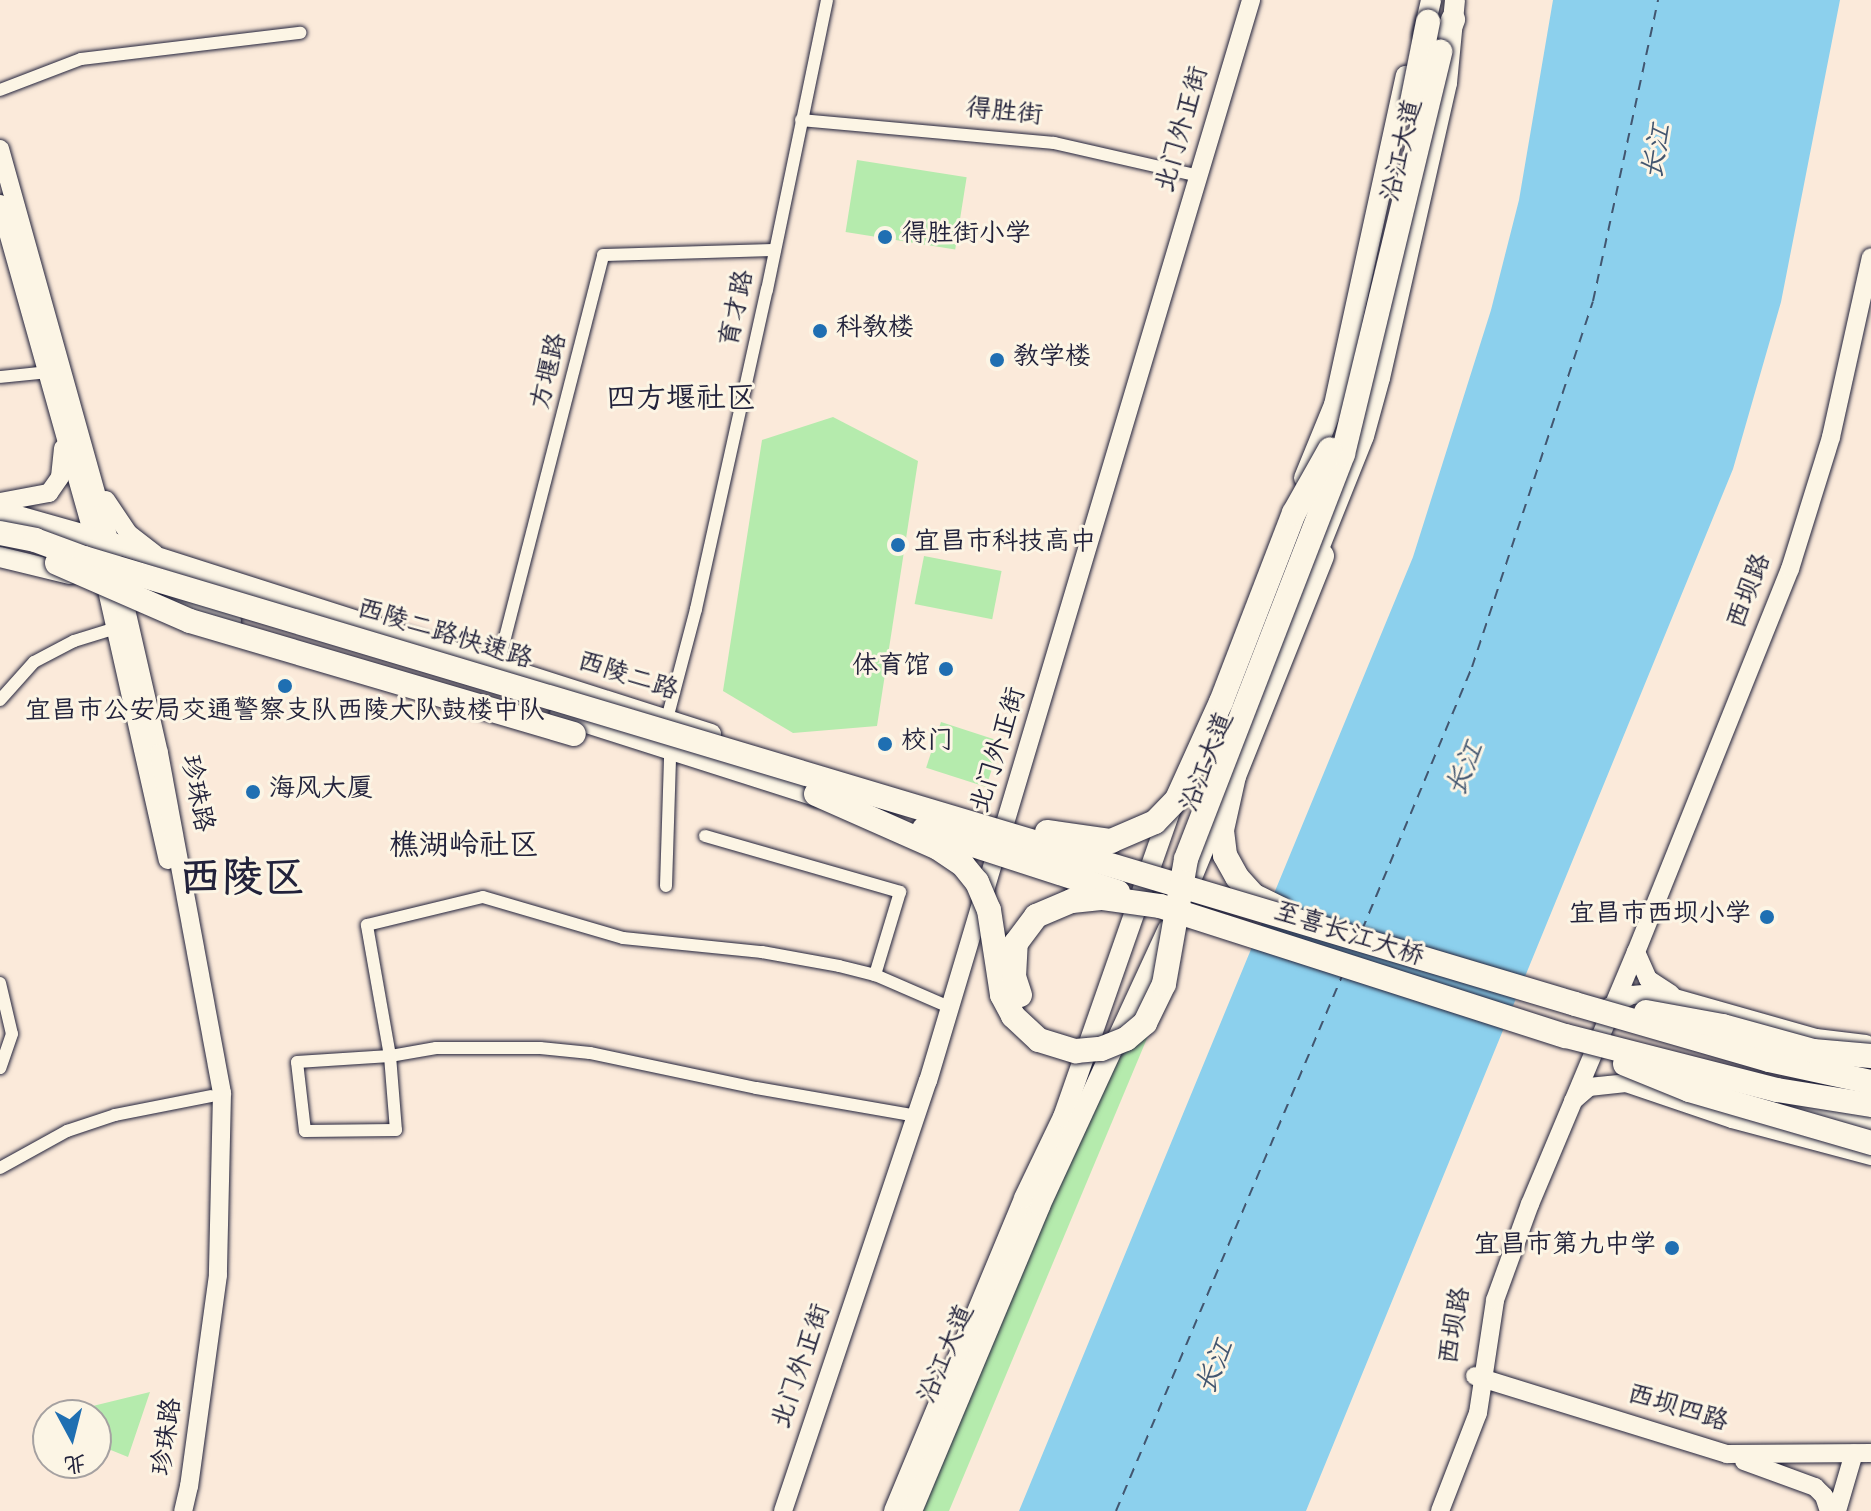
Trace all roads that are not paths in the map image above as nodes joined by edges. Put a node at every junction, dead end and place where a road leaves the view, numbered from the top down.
1 (827, 0) edge
2 (1251, 0) edge
3 (1454, 10) edge
4 (1429, 11) edge
5 (300, 33) dead end
6 (0, 90) edge
7 (801, 120) junction
8 (0, 149) edge
9 (1199, 176) junction
10 (0, 204) edge
11 (775, 250) junction
12 (1871, 257) edge
13 (48, 372) junction
14 (0, 377) edge
15 (56, 401) junction
16 (1336, 452) junction
17 (94, 477) junction
18 (0, 502) edge
19 (0, 511) edge
20 (0, 533) edge
21 (102, 539) junction
22 (0, 548) edge
23 (0, 557) edge
24 (161, 558) junction
25 (57, 563) junction
26 (113, 585) junction
27 (116, 628) junction
28 (498, 665) junction
29 (0, 700) edge
30 (667, 719) junction
31 (670, 759) junction
32 (705, 768) joint
33 (816, 794) junction
34 (872, 794) junction
35 (1006, 829) junction
36 (705, 836) dead end
37 (994, 856) junction
38 (1148, 871) junction
39 (1192, 883) junction
40 (666, 886) dead end
41 (1157, 907) junction
42 (1312, 925) junction
43 (1641, 933) junction
44 (1636, 952) junction
45 (875, 975) junction
46 (0, 983) edge
47 (1677, 997) junction
48 (1575, 1004) junction
49 (949, 1007) junction
50 (1607, 1011) junction
51 (1871, 1044) edge
52 (1581, 1054) junction
53 (390, 1056) junction
54 (1871, 1056) edge
55 (1834, 1067) joint
56 (0, 1068) edge
57 (1871, 1068) edge
58 (1871, 1082) edge
59 (1626, 1083) junction
60 (211, 1096) junction
61 (1871, 1105) edge
62 (1569, 1107) junction
63 (917, 1116) junction
64 (1842, 1117) joint
65 (1871, 1124) edge
66 (1871, 1143) edge
67 (1871, 1156) edge
68 (0, 1168) edge
69 (1480, 1378) junction
70 (1857, 1453) edge
71 (1727, 1454) junction
72 (171, 1511) edge
73 (183, 1511) edge
74 (783, 1511) edge
75 (894, 1511) edge
76 (912, 1511) edge
77 (1427, 1511) edge
78 (1440, 1511) edge
79 (1829, 1511) edge
80 (1837, 1511) edge

1 - 7 street, 育才路
2 - 9 main road, 北门外正街
3 - 16 highway, bridge
3 - 39 main road, 沿江大道
4 - 16 highway, bridge
4 - 38 main road, 沿江大道
5 - 6 street
7 - 9 street, 得胜街
7 - 11 street, 育才路
8 - 17 main road, 珍珠路
9 - 35 main road, 北门外正街
10 - 13 main road, 珍珠路
11 - 28 street, 方堰路
11 - 30 street, 育才路
12 - 43 main road, 西坝路
13 - 14 street
13 - 15 main road, 珍珠路
15 - 18 main road
15 - 21 main road, 珍珠路
16 - 33 highway, bridge
16 - 34 highway, bridge
16 - 41 highway, bridge
16 - 42 highway, bridge
17 - 21 main road, 珍珠路
17 - 24 main road
19 - 21 main road, 西陵二路
20 - 34 highway, 西陵二路快速路, bridge
21 - 24 main road, 西陵二路
21 - 26 main road, 珍珠路
22 - 25 highway, 西陵二路快速路
23 - 26 main road
24 - 28 main road, 西陵二路
25 - 31 highway, bridge
25 - 33 highway, 西陵二路快速路, bridge
26 - 27 main road, 珍珠路
26 - 31 main road
26 - 73 main road, 珍珠路
27 - 29 street
27 - 60 main road, 珍珠路
28 - 30 main road, 西陵二路
30 - 35 main road, 西陵二路
31 - 32 highway
31 - 40 street
32 - 37 main road
33 - 41 highway, 至喜长江大桥, bridge
34 - 42 highway, 至喜长江大桥, bridge
35 - 37 main road, 北门外正街
35 - 38 main road, 西陵二路
36 - 45 street
37 - 41 main road
37 - 49 main road, 北门外正街
38 - 39 main road, 西陵二路
38 - 41 main road, 沿江大道
39 - 41 main road, 沿江大道
41 - 52 highway, 至喜长江大桥, bridge
41 - 75 main road, 沿江大道
41 - 76 main road, 沿江大道
42 - 48 highway, 至喜长江大桥, bridge
43 - 44 main road, 西坝路
43 - 50 main road, 西坝路
44 - 47 main road
44 - 50 main road, 西坝路
45 - 49 street
45 - 53 street
46 - 56 street
47 - 50 main road
47 - 51 main road
48 - 54 highway, bridge
48 - 58 highway, 至喜长江大桥, bridge
49 - 63 main road, 北门外正街
50 - 52 main road, 西坝路
50 - 55 main road
52 - 59 main road
52 - 61 highway, 至喜长江大桥, bridge
52 - 62 main road, 西坝路
52 - 64 main road
52 - 66 highway, bridge
52 - 69 main road, 西坝路
53 - 53 street
53 - 63 street
55 - 57 highway
59 - 62 main road
59 - 67 main road
60 - 68 street
60 - 72 main road, 珍珠路
62 - 69 main road, 西坝路
63 - 74 main road, 北门外正街
64 - 65 highway
69 - 71 main road, 西坝四路
69 - 77 main road, 西坝路
69 - 78 main road, 西坝路
70 - 71 main road, 西坝四路
70 - 79 main road
70 - 80 main road
71 - 79 main road

